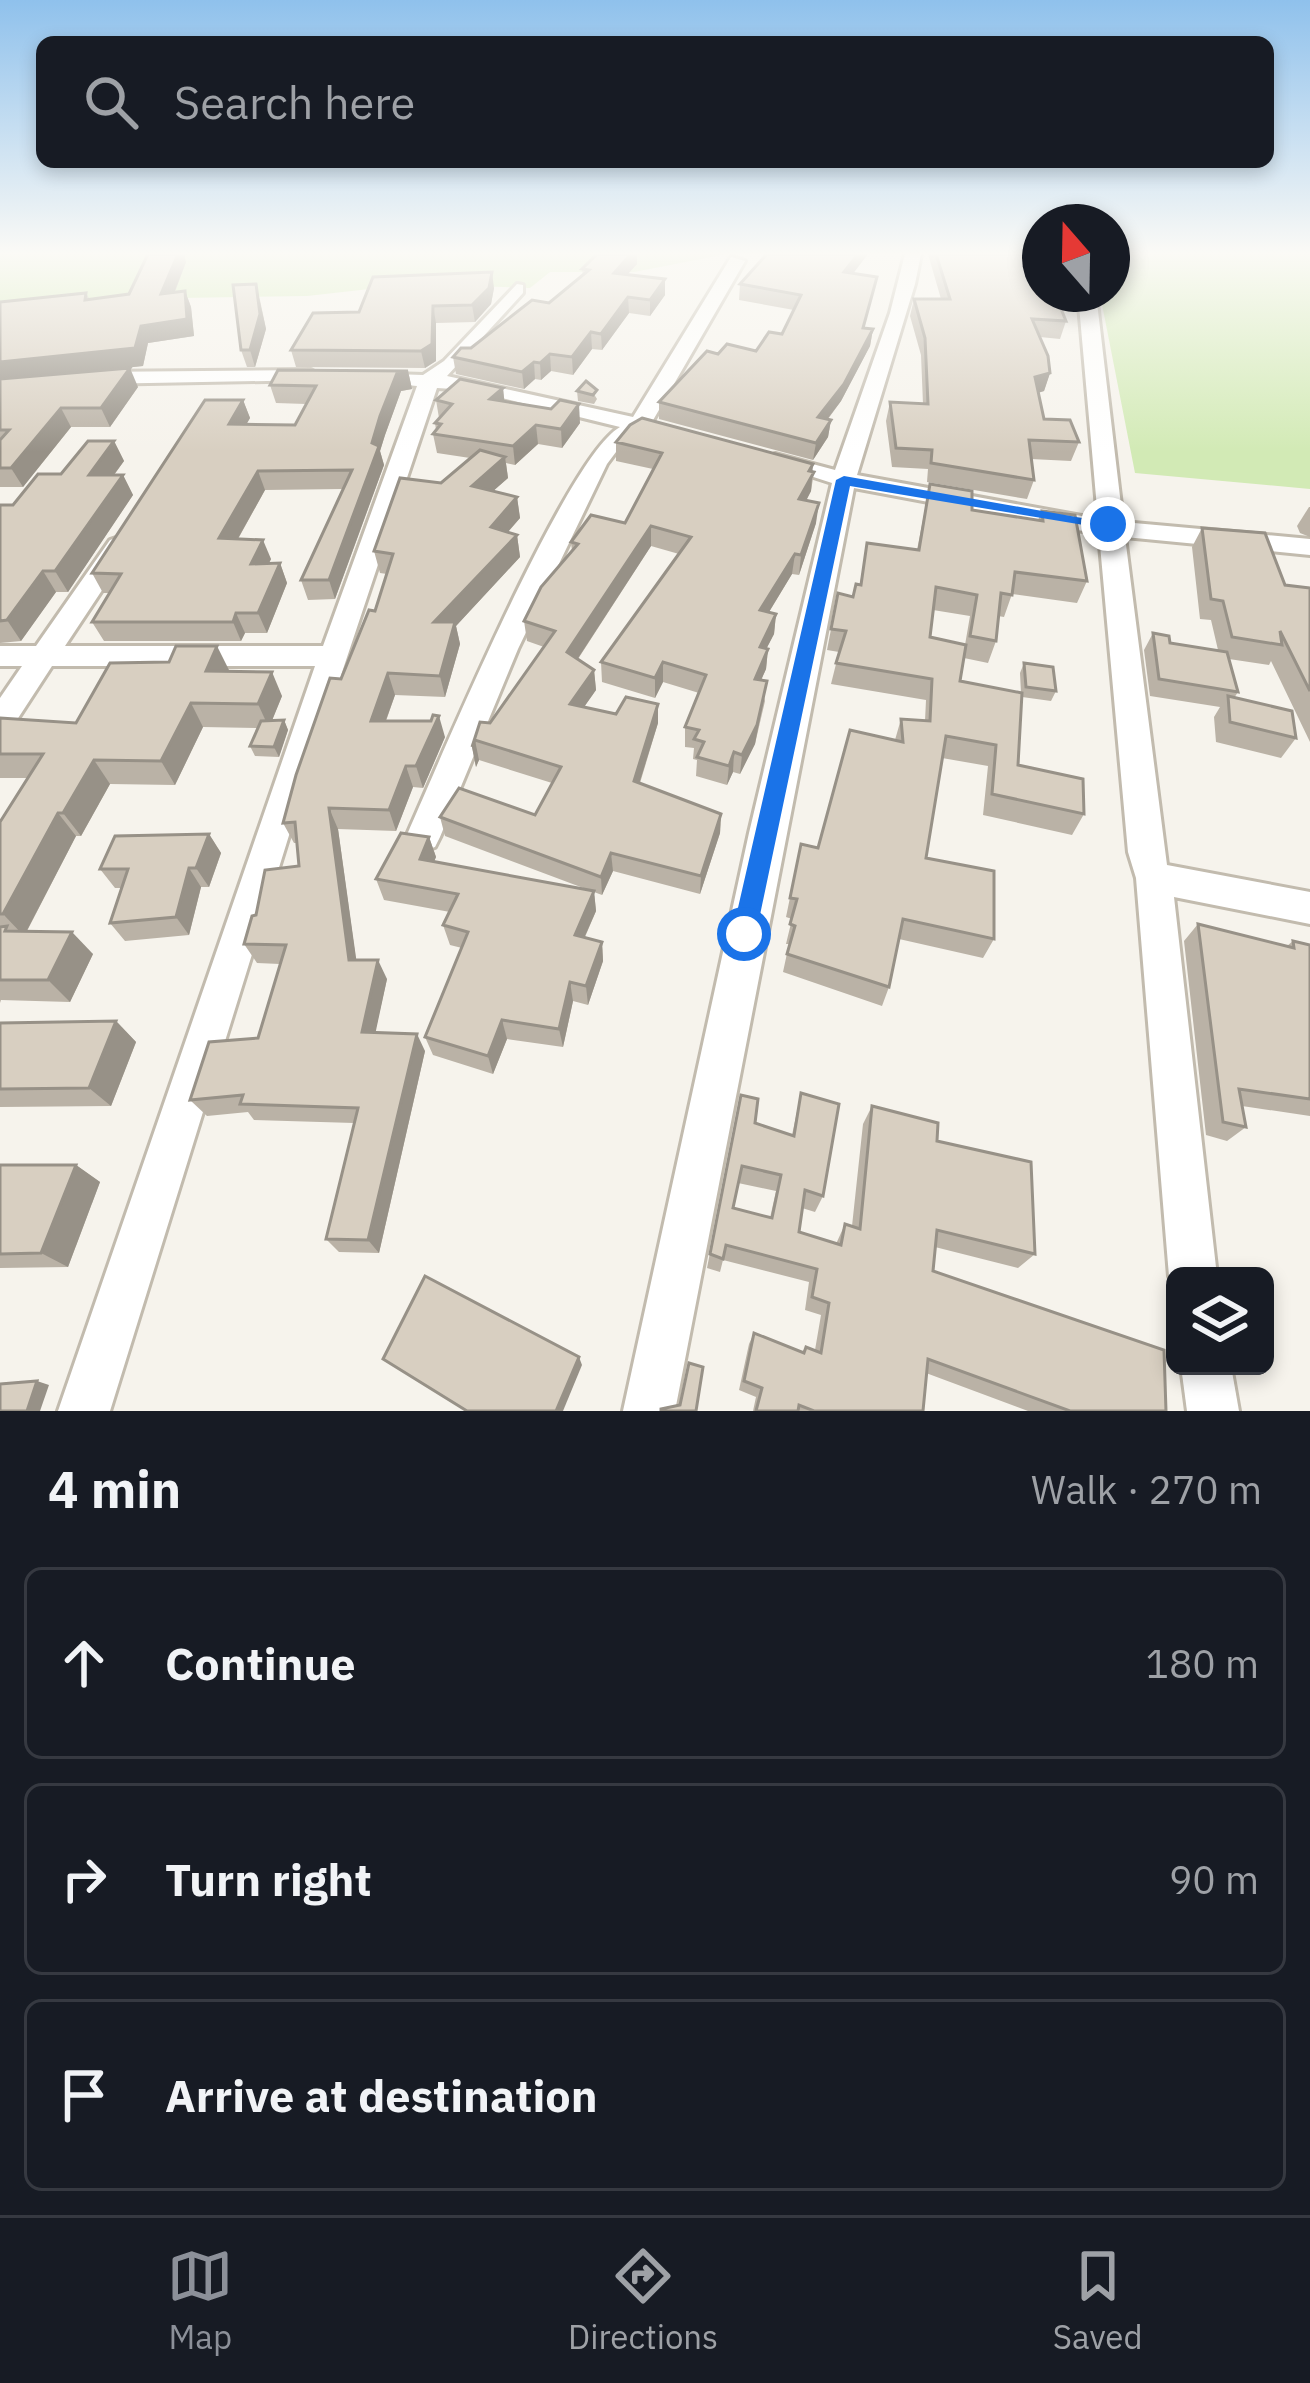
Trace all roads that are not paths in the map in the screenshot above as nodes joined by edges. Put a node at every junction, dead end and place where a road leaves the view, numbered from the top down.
1 (490, 320) edge
2 (702, 320) edge
3 (901, 320) edge
4 (1089, 320) edge
5 (430, 379) junction
6 (74, 380) edge
7 (639, 424) junction
8 (685, 437) edge
9 (753, 455) edge
10 (844, 480) junction
11 (136, 518) edge
12 (1108, 524) junction
13 (1310, 547) edge
14 (0, 656) edge
15 (46, 656) junction
16 (333, 656) junction
17 (0, 721) edge
18 (423, 837) edge
19 (1154, 878) junction
20 (1310, 908) edge
21 (1192, 1267) edge
22 (1208, 1375) edge
23 (84, 1411) edge
24 (649, 1411) edge
25 (1214, 1411) edge

1 - 5 street
2 - 7 street
3 - 10 street
4 - 12 street
5 - 6 street
5 - 7 street
5 - 16 street
7 - 8 street
7 - 18 street
9 - 10 street
10 - 12 street
10 - 24 street
11 - 15 street
12 - 13 street
12 - 19 street
14 - 15 street
15 - 16 street
15 - 17 street
16 - 23 street
19 - 20 street
19 - 21 street
22 - 25 street

